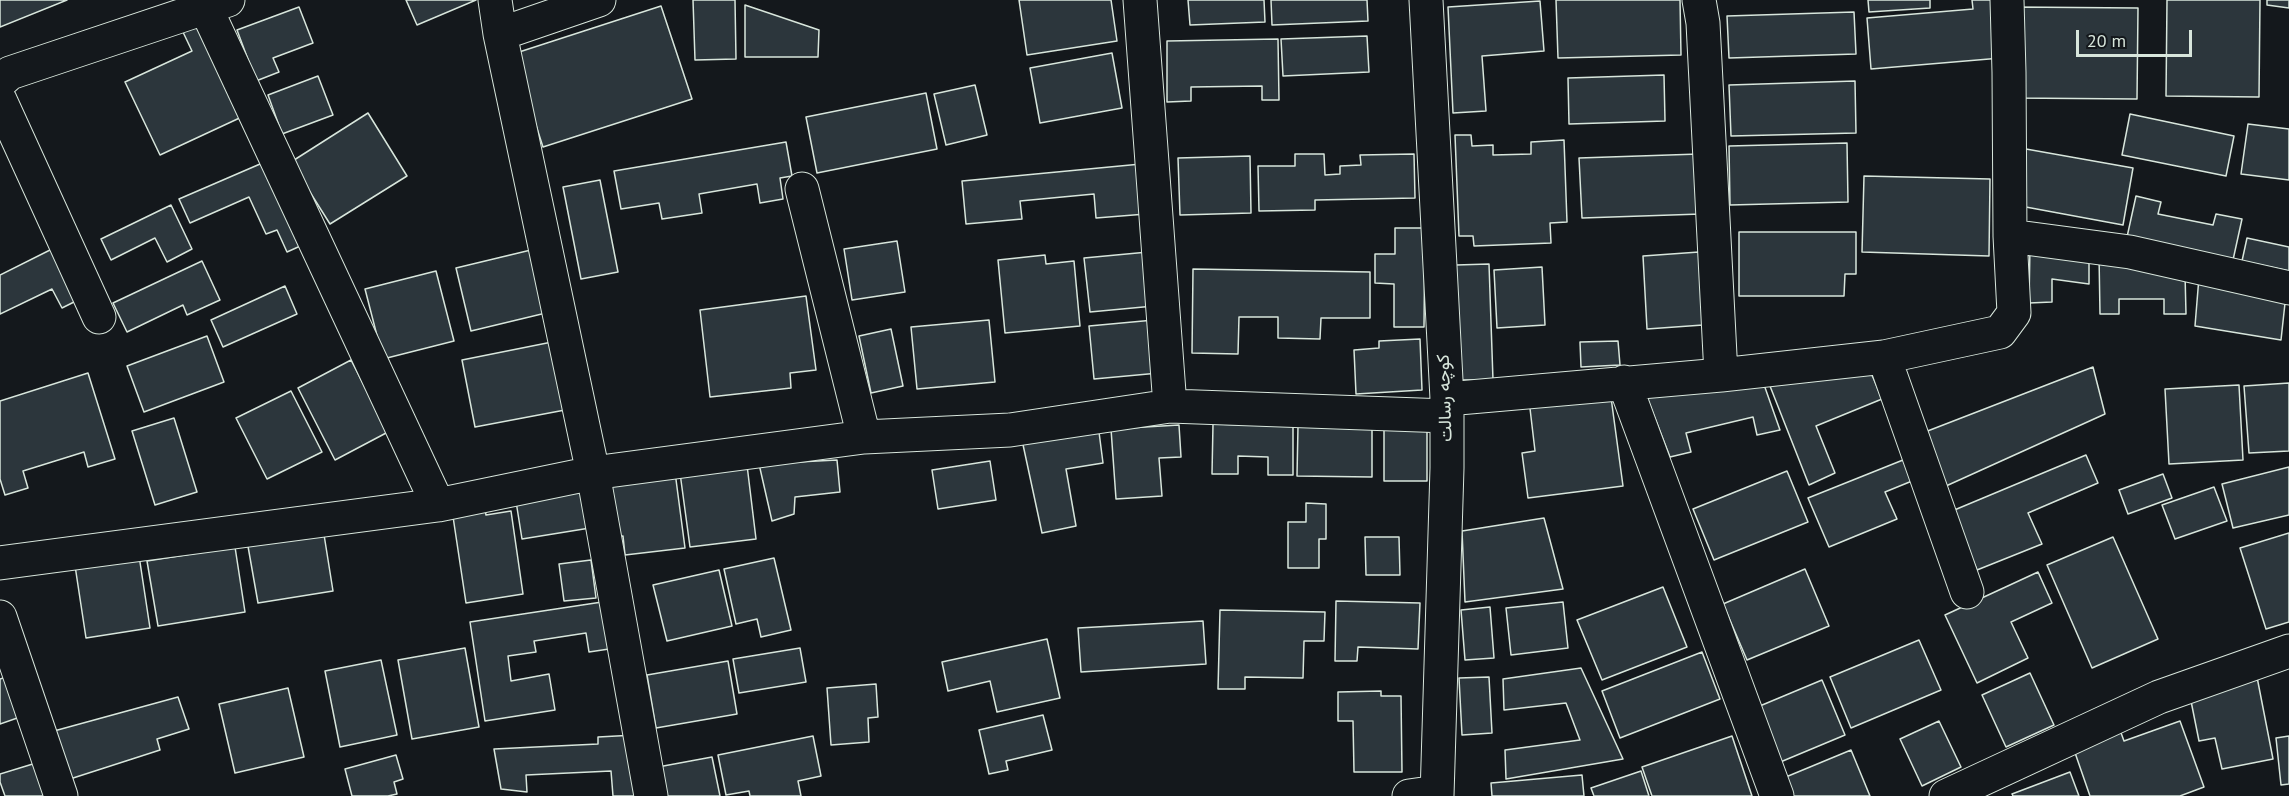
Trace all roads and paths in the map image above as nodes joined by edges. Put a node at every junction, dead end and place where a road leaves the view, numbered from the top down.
1 (495, 0) edge
2 (599, 0) edge
3 (1140, 0) edge
4 (1426, 0) edge
5 (1699, 0) edge
6 (2007, 0) edge
7 (212, 2) edge
8 (500, 34) junction
9 (0, 82) edge
10 (0, 100) edge
11 (802, 189) dead end
12 (2010, 236) junction
13 (2289, 288) edge
14 (99, 317) dead end
15 (1884, 357) junction
16 (1721, 375) junction
17 (1624, 382) junction
18 (1170, 406) junction
19 (1447, 408) junction
20 (864, 437) junction
21 (593, 473) junction
22 (438, 505) junction
23 (0, 563) edge
24 (1967, 592) dead end
25 (0, 617) edge
26 (2289, 651) edge
27 (1428, 795) edge
28 (61, 796) edge
29 (651, 796) edge
30 (1777, 796) edge
31 (1946, 796) edge

1 - 8 street
2 - 8 street
3 - 18 street
4 - 19 street, کوچه رسالت
5 - 16 street
6 - 12 street
7 - 9 street
7 - 22 street
8 - 21 street
10 - 14 street
11 - 20 street
12 - 13 street
12 - 15 street
15 - 16 street
15 - 24 street
16 - 17 street
17 - 19 street
17 - 30 street
18 - 19 street
18 - 20 street
19 - 27 street, کوچه رسالت
20 - 21 street
21 - 22 street
21 - 29 street
22 - 23 street
25 - 28 street
26 - 31 street

